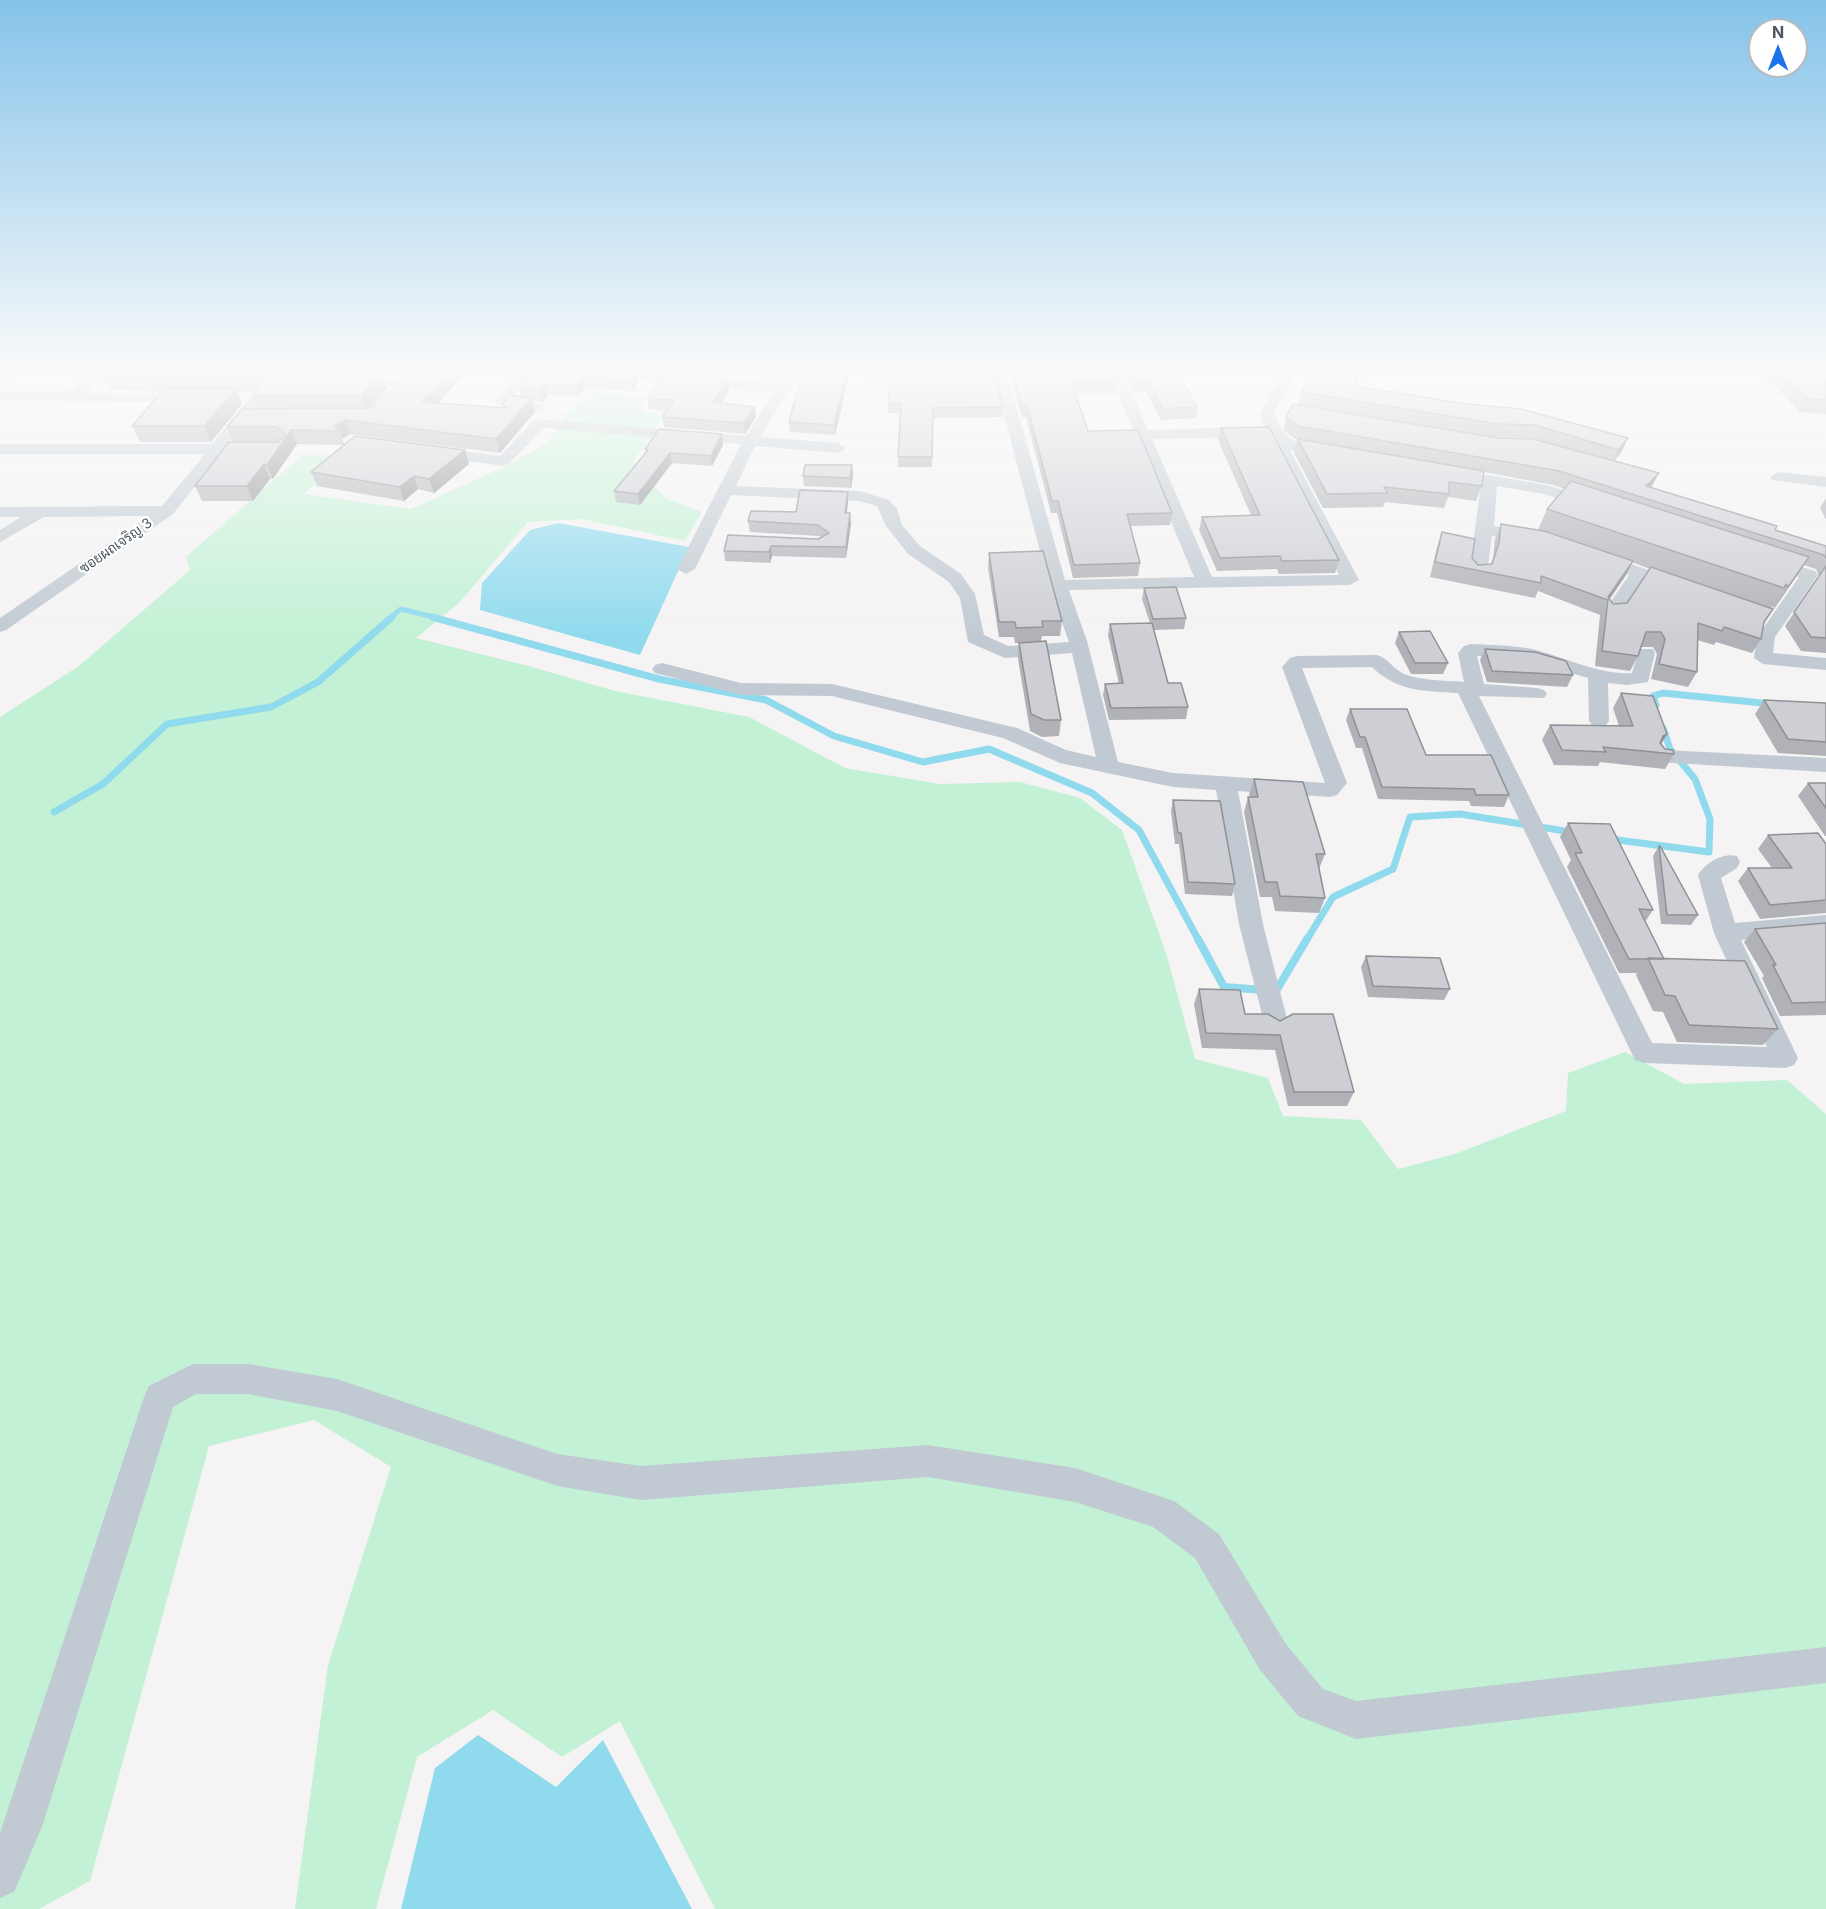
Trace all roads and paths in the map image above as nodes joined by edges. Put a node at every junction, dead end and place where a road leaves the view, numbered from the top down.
1 (209, 459) edge
2 (490, 459) edge
3 (506, 459) edge
4 (741, 459) edge
5 (1024, 459) edge
6 (1154, 459) edge
7 (1287, 459) edge
8 (1430, 470) edge
9 (1778, 477) dead end
10 (1489, 481) junction
11 (1826, 482) edge
12 (726, 490) junction
13 (1604, 509) edge
14 (167, 511) junction
15 (0, 512) edge
16 (40, 512) junction
17 (1485, 530) junction
18 (0, 537) edge
19 (1551, 542) edge
20 (1584, 554) edge
21 (1752, 556) edge
22 (686, 569) dead end
23 (1639, 572) junction
24 (1478, 573) edge
25 (1205, 582) junction
26 (1058, 585) junction
27 (1692, 591) edge
28 (1756, 613) edge
29 (1612, 614) edge
30 (1777, 620) junction
31 (0, 626) edge
32 (1079, 646) junction
33 (1646, 653) edge
34 (1826, 664) edge
35 (662, 669) dead end
36 (1598, 675) junction
37 (1471, 690) junction
38 (1537, 694) dead end
39 (1599, 721) dead end
40 (1663, 757) edge
41 (1826, 765) edge
42 (1109, 766) junction
43 (1226, 785) junction
44 (1729, 862) dead end
45 (1826, 924) edge
46 (1726, 933) junction
47 (1270, 1003) dead end
48 (1826, 1665) edge
49 (0, 1878) edge

1 - 14 street, ซอยผถเจริญ 3
2 - 3 street
4 - 12 street
5 - 26 street
6 - 25 street
7 - 25 street
8 - 10 street
9 - 11 street
10 - 13 street
10 - 17 street
12 - 22 street
12 - 32 street
14 - 16 street
14 - 31 street, ซอยผถเจริญ 3
15 - 16 street
16 - 18 street
17 - 19 street
17 - 24 street
20 - 23 street
21 - 30 street
23 - 27 street
23 - 29 street
25 - 26 street
26 - 32 street
28 - 30 street
30 - 34 street
32 - 42 street
33 - 36 street
35 - 42 street
36 - 37 street
36 - 39 street
37 - 38 street
37 - 43 street
37 - 46 street
40 - 41 street
42 - 43 street
43 - 47 street
44 - 46 street
45 - 46 street
48 - 49 street

